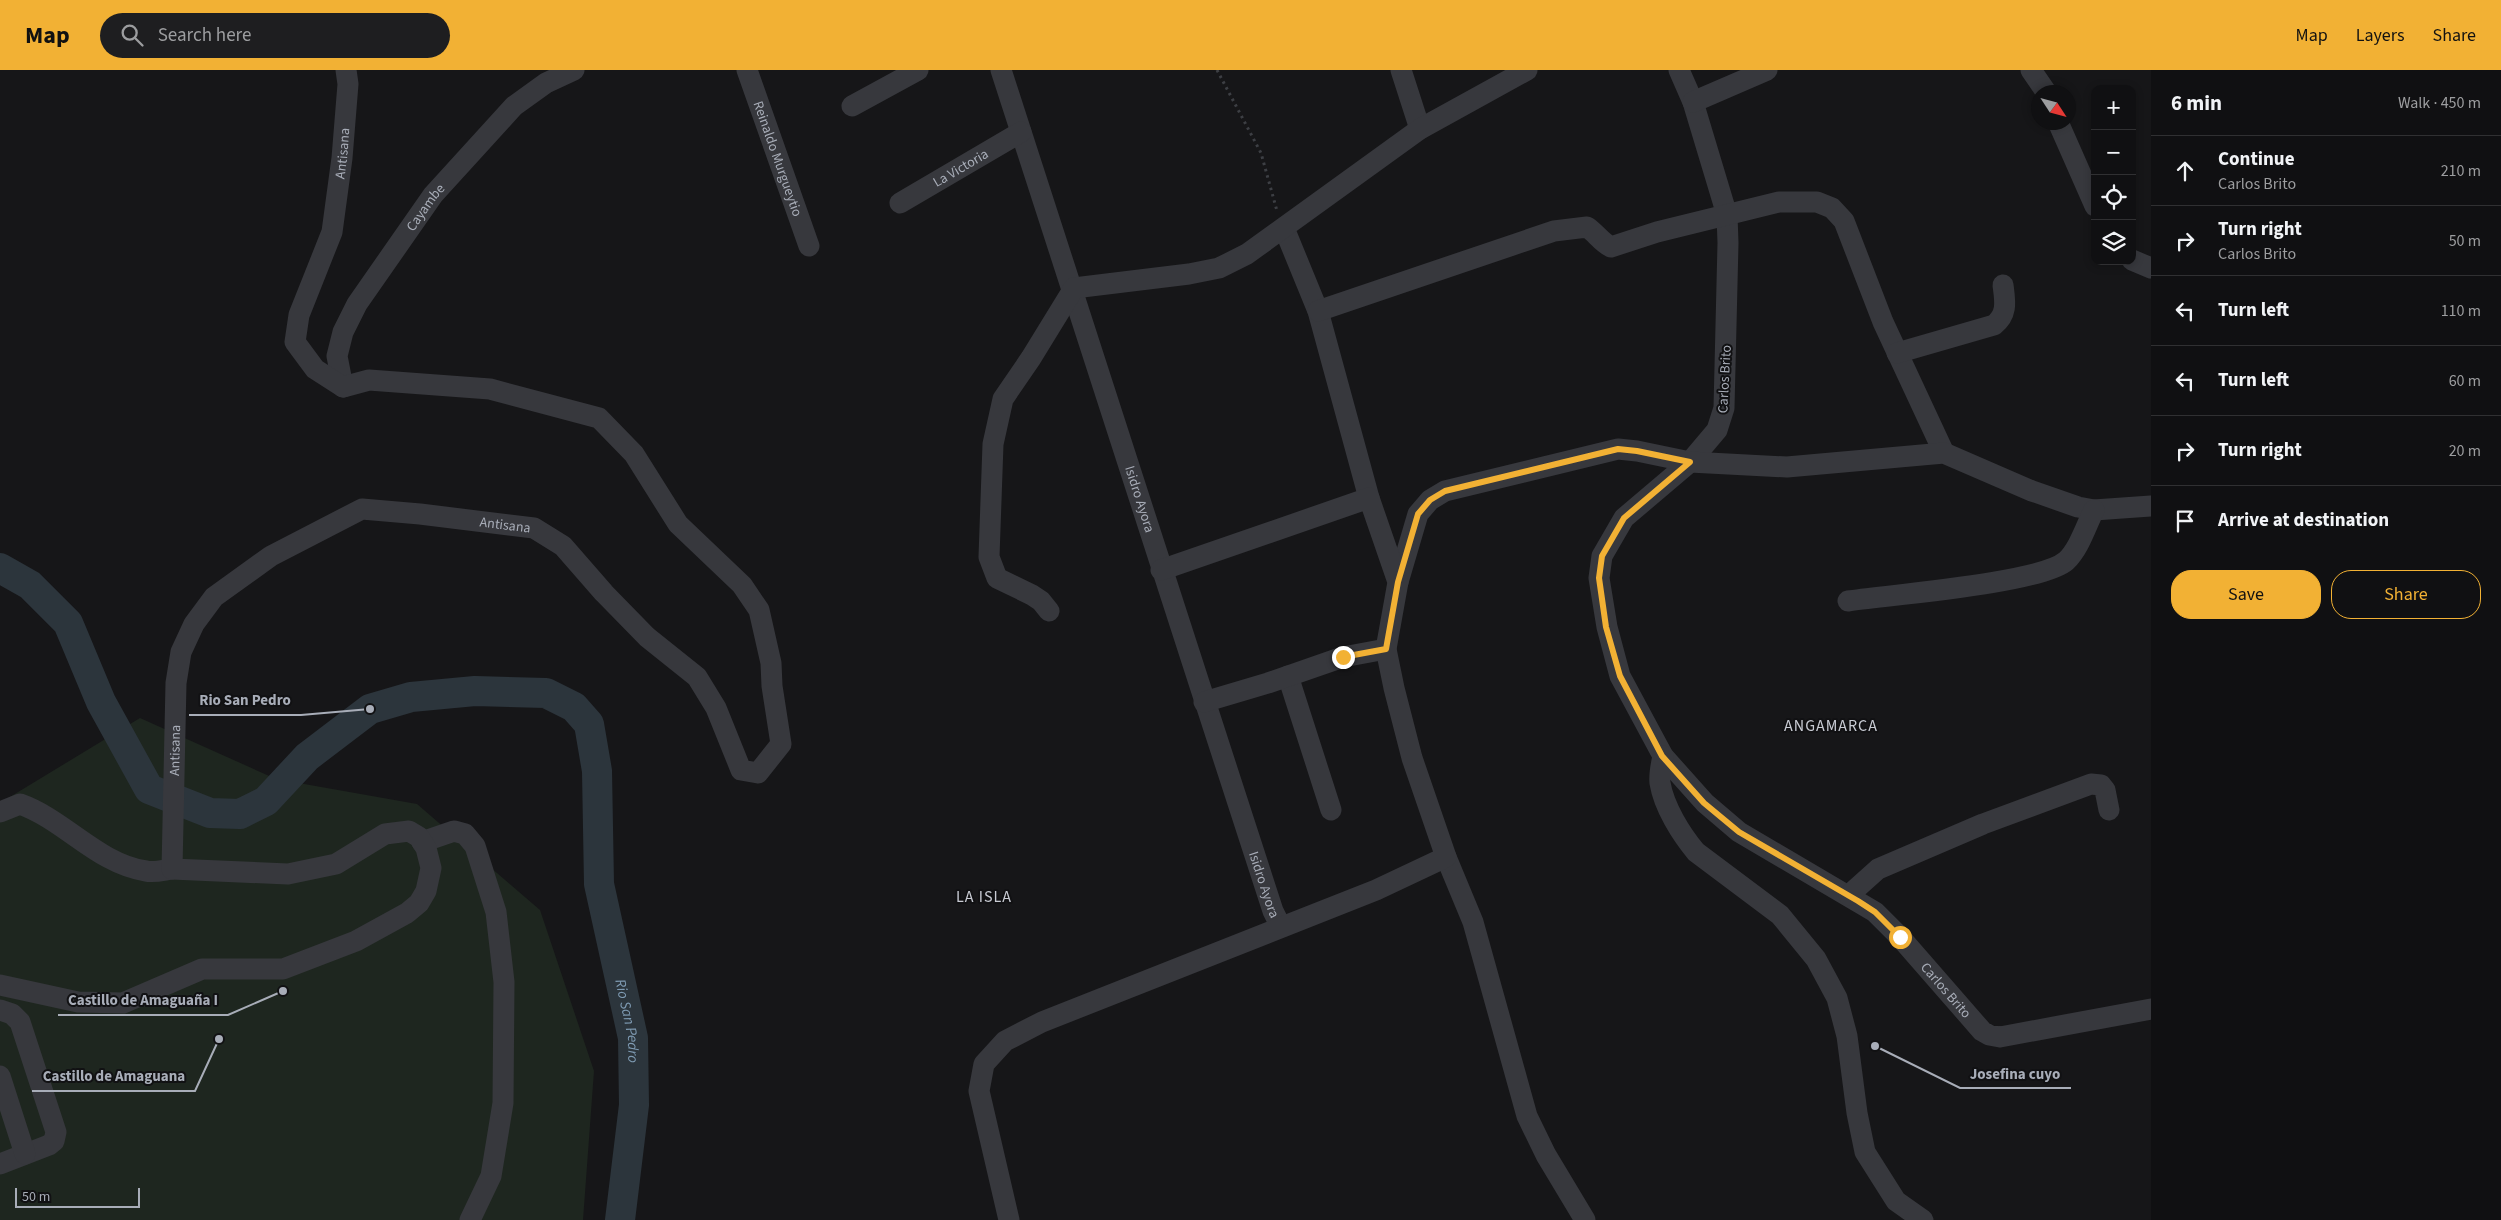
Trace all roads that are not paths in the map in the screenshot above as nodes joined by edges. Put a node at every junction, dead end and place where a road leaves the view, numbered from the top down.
1 (346, 70) edge
2 (574, 70) edge
3 (747, 70) edge
4 (918, 70) edge
5 (1001, 70) edge
6 (1401, 70) edge
7 (1527, 70) edge
8 (1679, 70) edge
9 (1768, 70) edge
10 (2031, 70) edge
11 (894, 76) edge
12 (2041, 85) edge
13 (1693, 102) junction
14 (852, 106) dead end
15 (1420, 129) junction
16 (2062, 130) edge
17 (1021, 132) junction
18 (2091, 197) edge
19 (900, 203) dead end
20 (1727, 215) junction
21 (1284, 228) junction
22 (809, 246) dead end
23 (2136, 262) edge
24 (2151, 268) edge
25 (2003, 285) dead end
26 (1074, 288) junction
27 (1318, 311) junction
28 (1897, 353) junction
29 (343, 387) junction
30 (1944, 453) junction
31 (1690, 462) junction
32 (1369, 498) junction
33 (2151, 506) edge
34 (2094, 510) junction
35 (1161, 570) junction
36 (1398, 582) junction
37 (1848, 601) dead end
38 (1049, 611) dead end
39 (1386, 649) junction
40 (1288, 676) junction
41 (1204, 702) junction
42 (1662, 756) junction
43 (1331, 810) dead end
44 (2108, 810) dead end
45 (0, 812) edge
46 (422, 842) junction
47 (1446, 857) junction
48 (172, 869) junction
49 (1849, 895) junction
50 (1281, 927) junction
51 (0, 985) edge
52 (2151, 1009) edge
53 (0, 1010) edge
54 (0, 1076) edge
55 (25, 1154) junction
56 (0, 1164) edge
57 (470, 1220) edge
58 (1009, 1220) edge
59 (1584, 1220) edge
60 (1923, 1220) edge

1 - 29 street, Antisana
2 - 29 street, Cayambe
3 - 22 street, Reinaldo Murgueytio
4 - 11 street
5 - 17 street, Isidro Ayora
6 - 15 street
7 - 15 street
8 - 13 street, Carlos Brito
9 - 13 street
10 - 12 street
11 - 14 street
13 - 20 street, Carlos Brito
15 - 21 street
16 - 18 street
17 - 19 street, La Victoria
17 - 26 street, Isidro Ayora
20 - 27 street
20 - 28 street
20 - 31 street, Carlos Brito
21 - 26 street
21 - 27 street
23 - 24 street
25 - 28 street
26 - 35 street, Isidro Ayora
26 - 38 street
27 - 32 street
28 - 30 street
29 - 48 street, Antisana
30 - 31 street
30 - 34 street
31 - 36 street
31 - 42 street, Carlos Brito
32 - 35 street
32 - 36 street
33 - 34 street
34 - 37 street
35 - 41 street, Isidro Ayora
36 - 39 street
39 - 40 street
39 - 47 street
40 - 41 street
40 - 43 street
41 - 50 street, Isidro Ayora
42 - 49 street, Carlos Brito
42 - 60 street
44 - 49 street
45 - 48 street
46 - 48 street
46 - 51 street
46 - 57 street
47 - 50 street
47 - 59 street
49 - 52 street, Carlos Brito
50 - 58 street
53 - 55 street
54 - 55 street
55 - 56 street

